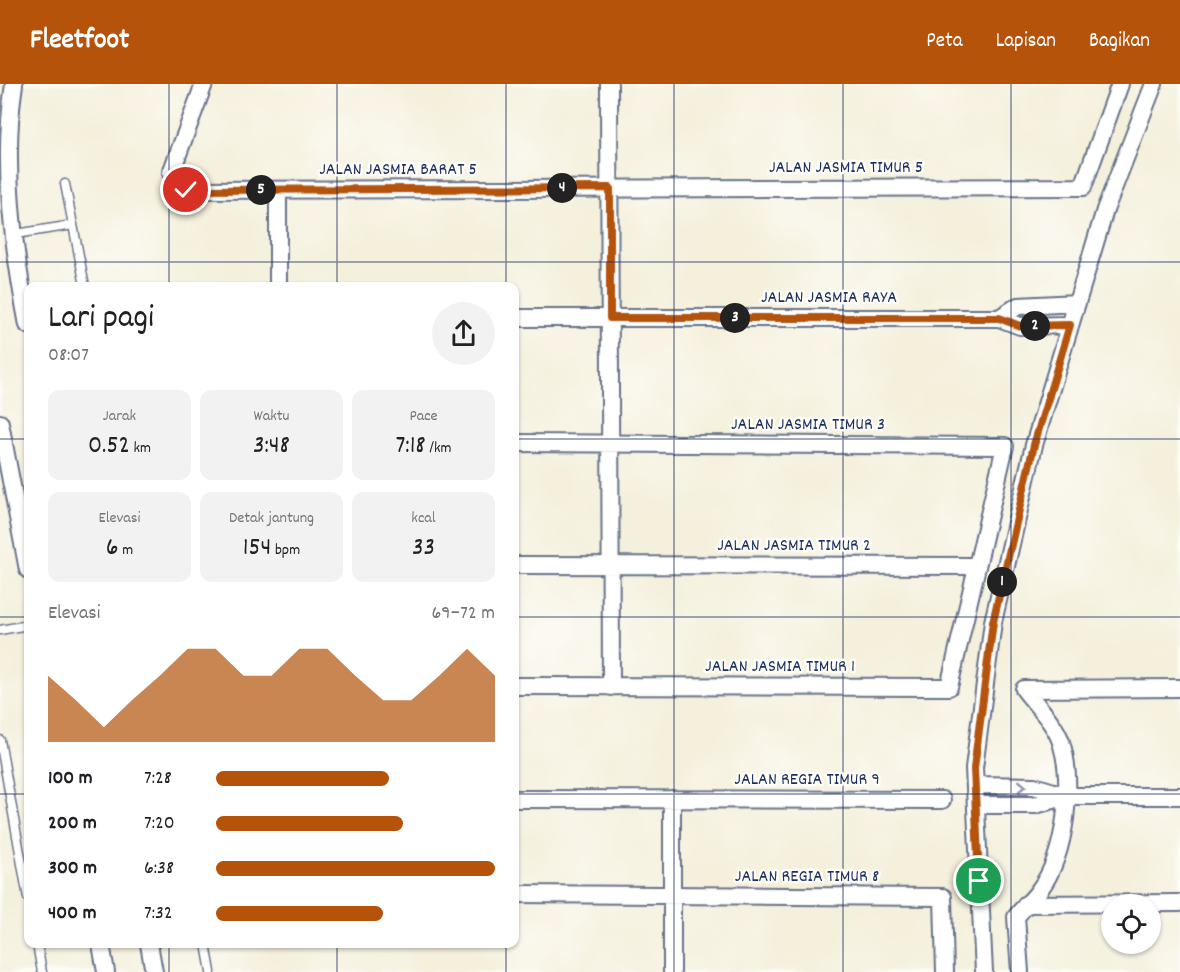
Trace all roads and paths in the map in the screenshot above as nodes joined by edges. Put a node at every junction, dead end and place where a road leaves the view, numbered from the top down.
1 (14, 84) edge
2 (204, 84) edge
3 (609, 84) edge
4 (1120, 84) edge
5 (1154, 84) edge
6 (65, 184) dead end
7 (610, 188) junction
8 (278, 190) junction
9 (73, 225) junction
10 (15, 234) junction
11 (84, 282) edge
12 (278, 282) edge
13 (24, 297) edge
14 (1077, 303) junction
15 (519, 318) edge
16 (610, 318) junction
17 (999, 318) junction
18 (1070, 325) junction
19 (0, 423) edge
20 (519, 443) edge
21 (611, 444) junction
22 (24, 549) edge
23 (519, 565) edge
24 (611, 565) junction
25 (977, 566) junction
26 (24, 626) edge
27 (0, 630) edge
28 (519, 686) edge
29 (611, 687) junction
30 (1180, 688) edge
31 (0, 740) edge
32 (975, 785) junction
33 (1068, 796) junction
34 (1180, 796) edge
35 (519, 799) edge
36 (672, 799) junction
37 (942, 800) dead end
38 (976, 805) junction
39 (24, 875) edge
40 (519, 894) edge
41 (672, 895) junction
42 (1026, 903) junction
43 (1180, 903) edge
44 (38, 948) edge
45 (102, 948) edge
46 (149, 948) edge
47 (207, 948) edge
48 (42, 972) edge
49 (106, 972) edge
50 (154, 972) edge
51 (211, 972) edge
52 (672, 972) edge
53 (945, 972) edge
54 (984, 972) edge
55 (1020, 972) edge

1 - 10 street
2 - 8 street, JALAN JASMIA BARAT 5
3 - 7 street
4 - 7 street, JALAN JASMIA TIMUR 5
5 - 14 street
6 - 9 lane
7 - 8 street, JALAN JASMIA BARAT 5
7 - 16 street
8 - 12 street
9 - 10 lane
9 - 11 lane
10 - 13 street
14 - 17 street, JALAN JASMIA RAYA
14 - 18 street
15 - 16 street, JALAN JASMIA RAYA
16 - 17 street, JALAN JASMIA RAYA
16 - 21 street
17 - 18 street, JALAN JASMIA RAYA
18 - 32 street
19 - 22 street
20 - 21 street, JALAN JASMIA TIMUR 3
21 - 24 street
21 - 25 street, JALAN JASMIA TIMUR 3
23 - 24 street, JALAN JASMIA TIMUR 2
24 - 25 street, JALAN JASMIA TIMUR 2
24 - 29 street
25 - 29 street, JALAN JASMIA TIMUR 1
26 - 27 lane
28 - 29 street, JALAN JASMIA TIMUR 1
30 - 33 street
31 - 39 lane
32 -> 33 street
32 - 38 street
33 - 34 street
33 - 38 street
33 - 42 street
35 - 36 street, JALAN REGIA TIMUR 9
36 - 37 street, JALAN REGIA TIMUR 9
36 - 41 street
38 - 54 street
40 - 41 street, JALAN REGIA TIMUR 8
41 - 52 street
41 - 53 street, JALAN REGIA TIMUR 8
42 - 43 street
42 - 55 street
44 - 48 lane
45 - 49 street
46 - 50 street
47 - 51 lane

